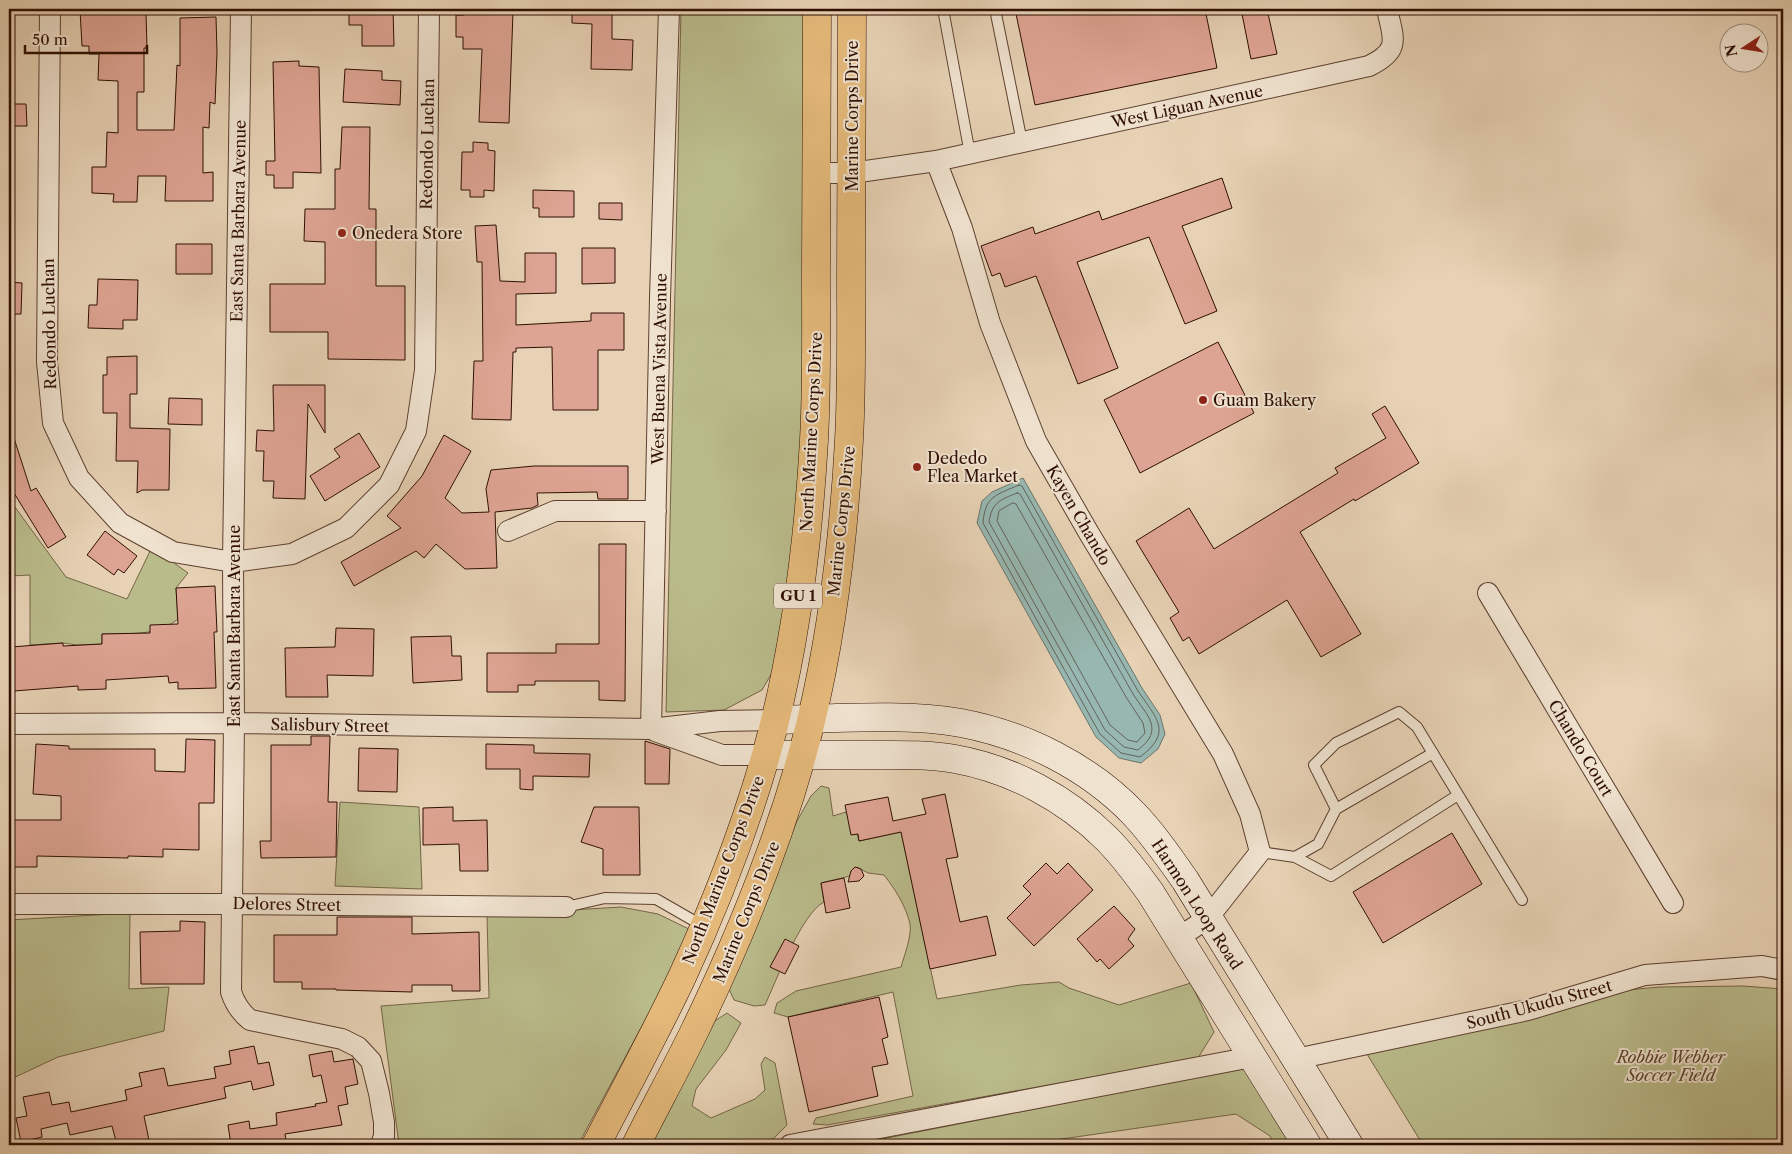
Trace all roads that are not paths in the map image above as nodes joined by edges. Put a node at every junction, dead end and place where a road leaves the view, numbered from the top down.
1 (50, 9) edge
2 (241, 9) edge
3 (429, 9) edge
4 (669, 9) edge
5 (817, 9) edge
6 (852, 9) edge
7 (943, 9) edge
8 (995, 9) edge
9 (1387, 9) edge
10 (1022, 142) junction
11 (970, 154) junction
12 (936, 161) junction
13 (817, 173) junction
14 (852, 173) junction
15 (656, 511) junction
16 (508, 531) dead end
17 (233, 562) junction
18 (1488, 593) dead end
19 (775, 720) junction
20 (811, 720) junction
21 (234, 723) junction
22 (9, 724) edge
23 (651, 729) junction
24 (1433, 753) junction
25 (766, 755) junction
26 (802, 755) junction
27 (1458, 795) junction
28 (1336, 809) junction
29 (1260, 852) junction
30 (1295, 857) junction
31 (1522, 900) dead end
32 (1673, 903) dead end
33 (9, 904) edge
34 (234, 904) junction
35 (566, 907) joint
36 (1208, 918) junction
37 (704, 927) junction
38 (1178, 938) junction
39 (1783, 970) edge
40 (1252, 1057) junction
41 (1296, 1059) junction
42 (381, 1145) edge
43 (596, 1145) edge
44 (636, 1145) edge
45 (790, 1145) edge
46 (1306, 1145) edge
47 (1349, 1145) edge

1 - 17 street, Redondo Luchan
2 - 17 street, East Santa Barbara Avenue
3 - 17 street, Redondo Luchan
4 - 15 street, West Buena Vista Avenue
5 - 13 main road, North Marine Corps Drive / GU 1
6 - 14 main road, Marine Corps Drive / GU 1
7 - 11 lane
8 - 10 lane
9 - 10 street, West Liguan Avenue
10 - 11 street, West Liguan Avenue
11 - 12 street, West Liguan Avenue
12 - 14 street
12 - 29 street, Kayen Chando
13 - 14 street
13 - 19 main road, North Marine Corps Drive / GU 1
14 - 20 main road, Marine Corps Drive / GU 1
15 - 16 street
15 - 23 street, West Buena Vista Avenue
17 - 21 street, East Santa Barbara Avenue
18 - 32 street, Chando Court
19 - 20 main road, Harmon Loop Road
19 - 23 street, Salisbury Street
19 - 25 main road, North Marine Corps Drive / GU 1
20 - 26 main road, Marine Corps Drive / GU 1
20 - 36 main road, Harmon Loop Road
21 - 22 street, Salisbury Street
21 - 23 street, Salisbury Street
21 - 34 street, East Santa Barbara Avenue
23 - 25 street, Salisbury Street
24 - 27 lane
24 - 28 lane
24 - 28 lane
25 - 26 main road, Harmon Loop Road
25 - 37 main road, North Marine Corps Drive / GU 1
26 - 38 main road, Harmon Loop Road
26 - 44 main road, Marine Corps Drive / GU 1
27 - 30 lane
27 - 31 lane
28 - 30 lane
29 - 30 lane
29 - 36 street
33 - 34 street, Delores Street
34 - 35 street, Delores Street
34 - 42 street, East Santa Barbara Avenue
35 - 37 lane
36 - 38 street
36 - 41 main road, Harmon Loop Road
37 - 43 main road, North Marine Corps Drive / GU 1
38 - 40 main road, Harmon Loop Road
39 - 41 street, South Ukudu Street
40 - 45 street
40 - 46 main road, Harmon Loop Road
41 - 47 main road, Harmon Loop Road

